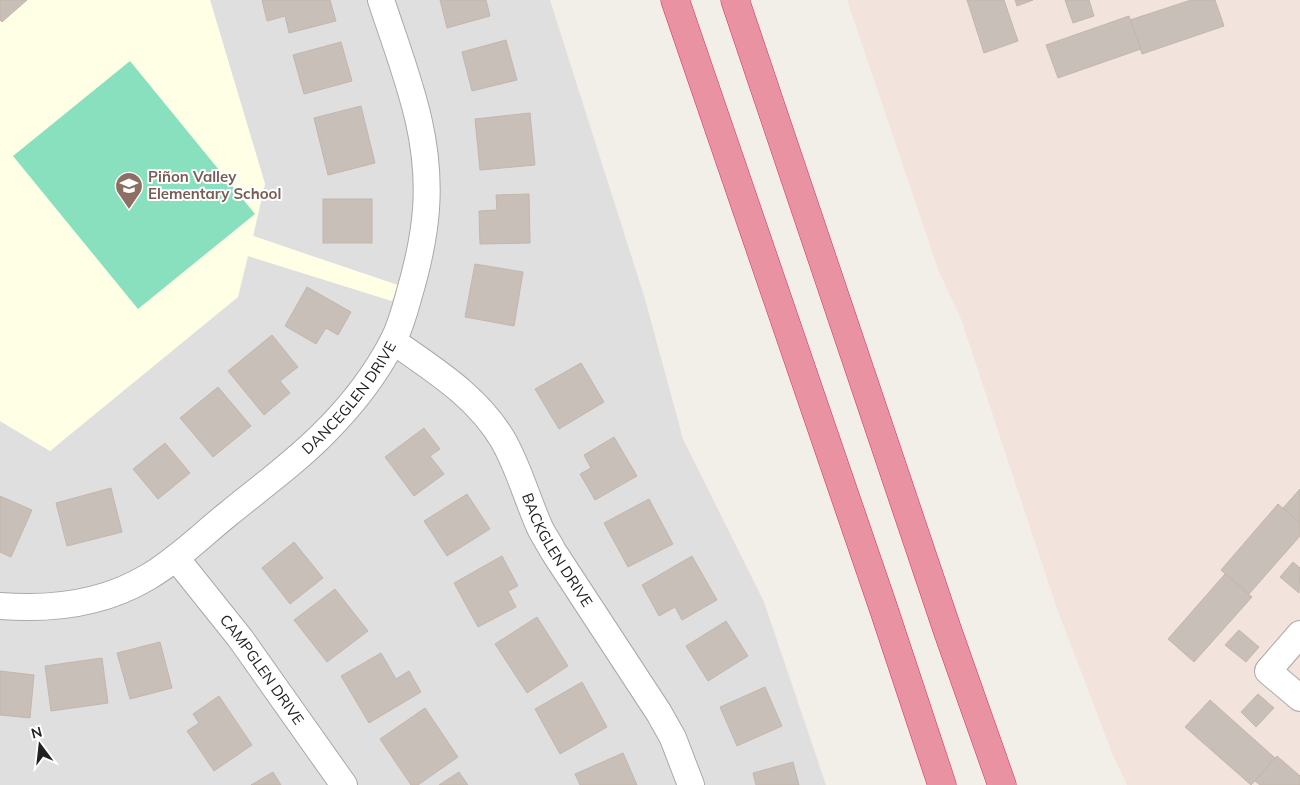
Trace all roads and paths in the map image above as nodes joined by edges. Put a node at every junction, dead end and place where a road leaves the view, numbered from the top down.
1 (382, 0) edge
2 (675, 0) edge
3 (734, 0) edge
4 (394, 341) junction
5 (176, 558) junction
6 (0, 606) edge
7 (1300, 634) edge
8 (1300, 698) edge
9 (344, 785) edge
10 (691, 785) edge
11 (942, 785) edge
12 (1002, 785) edge

1 - 4 street, DANCEGLEN DRIVE
2 - 11 highway
3 - 12 highway
4 - 5 street, DANCEGLEN DRIVE
4 - 10 street, BACKGLEN DRIVE
5 - 6 street, DANCEGLEN DRIVE
5 - 9 street, CAMPGLEN DRIVE
7 - 8 street

